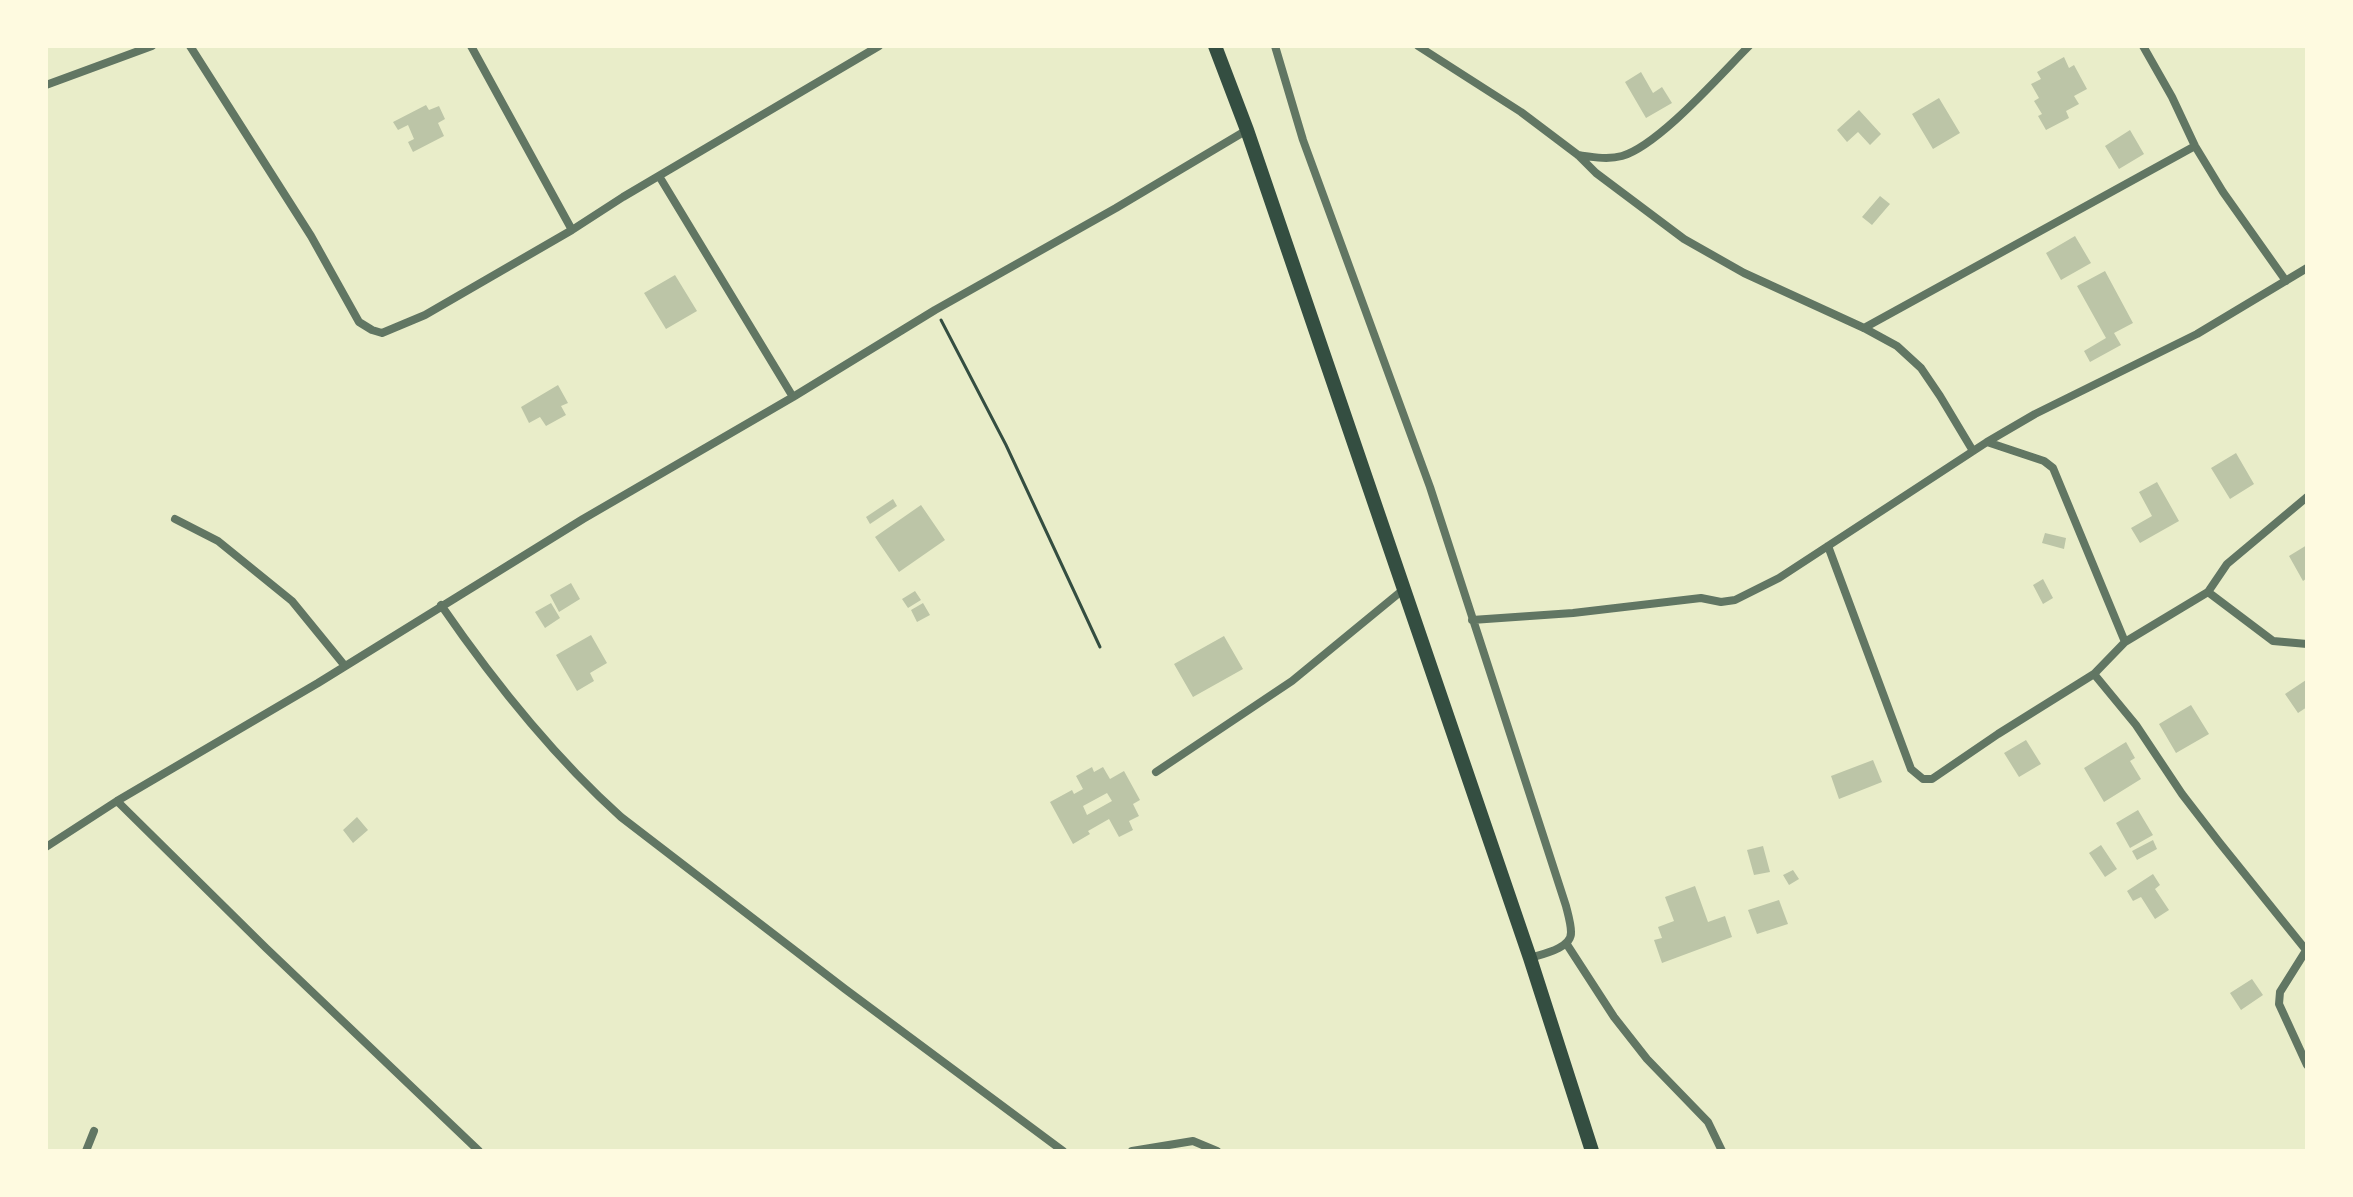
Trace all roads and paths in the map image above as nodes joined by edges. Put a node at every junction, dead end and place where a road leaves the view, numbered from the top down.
1 (152, 46) edge
2 (190, 46) edge
3 (471, 46) edge
4 (879, 46) edge
5 (1215, 46) edge
6 (1275, 46) edge
7 (1418, 46) edge
8 (1749, 46) edge
9 (2143, 46) edge
10 (46, 85) edge
11 (1247, 130) junction
12 (2195, 146) junction
13 (1578, 155) junction
14 (659, 176) junction
15 (572, 230) junction
16 (2307, 268) edge
17 (2286, 281) junction
18 (935, 310) junction
19 (1864, 328) junction
20 (793, 397) junction
21 (1987, 442) junction
22 (1973, 451) junction
23 (2307, 497) edge
24 (175, 519) dead end
25 (1828, 546) junction
26 (1404, 589) junction
27 (2208, 592) junction
28 (441, 605) junction
29 (1472, 620) junction
30 (2125, 642) junction
31 (2307, 644) edge
32 (1100, 647) dead end
33 (345, 666) junction
34 (2094, 674) junction
35 (1156, 772) dead end
36 (117, 801) junction
37 (46, 847) edge
38 (1566, 943) junction
39 (2307, 950) edge
40 (1530, 958) junction
41 (2307, 1065) edge
42 (94, 1131) dead end
43 (1172, 1147) edge
44 (86, 1151) edge
45 (479, 1151) edge
46 (1063, 1151) edge
47 (1132, 1151) edge
48 (1217, 1151) edge
49 (1592, 1151) edge
50 (1722, 1151) edge

1 - 10 street
2 - 15 street
3 - 15 street
4 - 14 street
5 - 11 highway
6 - 29 street
7 - 13 street
8 - 13 street
9 - 12 street
11 - 18 street
11 - 26 highway
12 - 17 street
12 - 19 street
13 - 19 street
14 - 15 street
14 - 20 street
16 - 17 street
17 - 21 street
18 - 20 street
18 - 32 path
19 - 22 street
20 - 28 street
21 - 22 street
21 - 30 street
22 - 25 street
23 - 27 street
24 - 33 street
25 - 29 street
25 - 34 street
26 - 35 street
26 - 40 highway
27 - 30 street
27 - 31 street
28 - 33 street
28 - 46 street
29 - 38 street
30 - 34 street
33 - 36 street
34 - 39 street
36 - 37 street
36 - 45 street
38 - 40 street
38 - 50 street
39 - 41 street
40 - 49 highway
42 - 44 street
43 - 47 street
43 - 48 street

